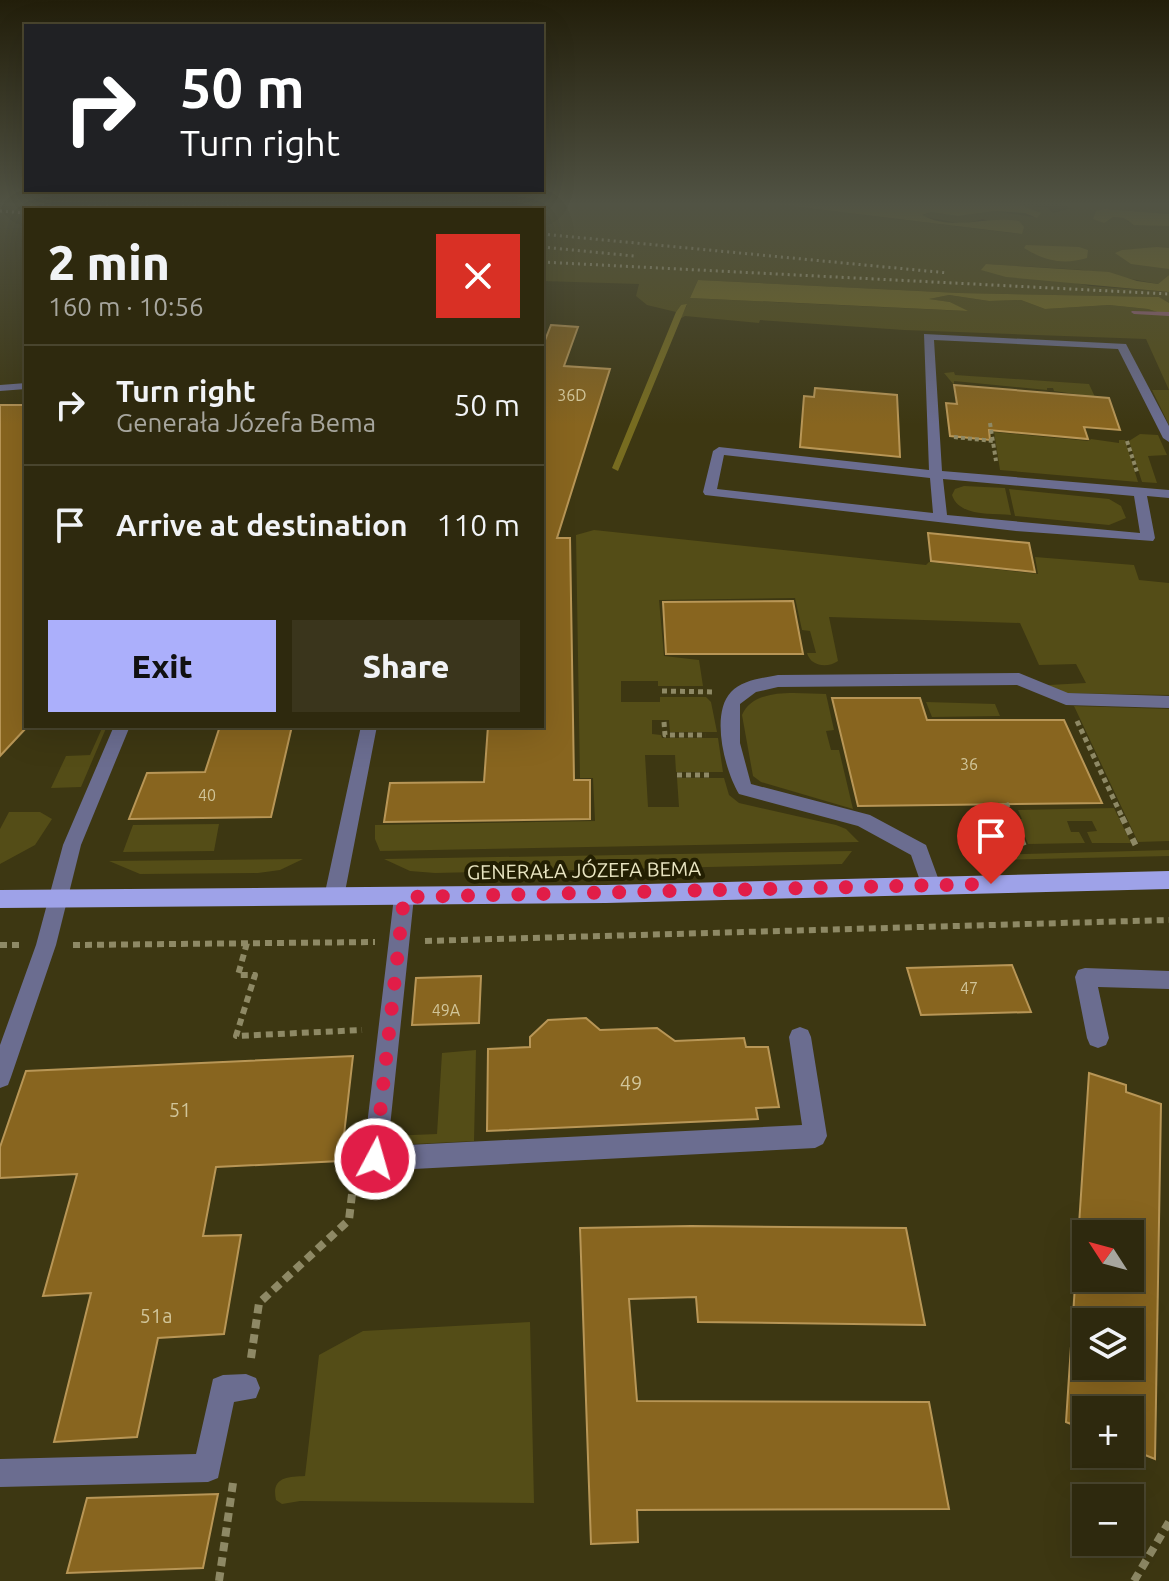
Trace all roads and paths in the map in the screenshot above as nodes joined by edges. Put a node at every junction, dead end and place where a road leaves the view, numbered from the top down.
1 (24, 386) edge
2 (0, 388) edge
3 (990, 423) dead end
4 (932, 435) junction
5 (1169, 438) edge
6 (993, 441) junction
7 (1127, 441) dead end
8 (937, 476) junction
9 (1003, 481) junction
10 (1140, 493) junction
11 (1169, 494) edge
12 (940, 518) junction
13 (662, 691) dead end
14 (735, 698) junction
15 (1066, 699) junction
16 (1169, 702) edge
17 (664, 722) dead end
18 (121, 728) edge
19 (369, 728) edge
20 (731, 735) junction
21 (677, 775) dead end
22 (737, 775) junction
23 (1006, 803) dead end
24 (1136, 846) dead end
25 (1025, 849) dead end
26 (1169, 880) edge
27 (931, 886) junction
28 (334, 897) junction
29 (404, 897) junction
30 (57, 898) junction
31 (0, 899) edge
32 (1169, 920) edge
33 (398, 942) junction
34 (247, 943) junction
35 (0, 945) edge
36 (46, 945) junction
37 (1169, 980) edge
38 (372, 1030) dead end
39 (800, 1037) dead end
40 (1098, 1038) dead end
41 (0, 1077) edge
42 (355, 1172) dead end
43 (246, 1388) joint
44 (0, 1473) edge
45 (234, 1477) dead end
46 (1169, 1522) edge
47 (219, 1581) edge
48 (1134, 1581) edge

1 - 2 lane
3 - 6 path
4 - 5 lane
4 - 6 path
4 - 8 lane
6 - 9 path
7 - 10 path
8 - 9 lane
8 - 12 lane
8 - 12 lane
9 - 10 lane
10 - 11 lane
10 - 12 lane
13 - 14 path
14 - 15 lane
14 - 20 lane
15 - 16 lane
15 - 24 path
17 - 20 path
18 - 30 lane
19 - 28 lane
20 - 22 lane
21 - 22 path
22 - 27 lane
23 - 25 path
26 - 27 main road, GENERAŁA JÓZEFA BEMA
27 - 29 main road, GENERAŁA JÓZEFA BEMA
28 - 29 main road, GENERAŁA JÓZEFA BEMA
28 - 30 main road, GENERAŁA JÓZEFA BEMA
29 - 33 lane
30 - 31 main road, GENERAŁA JÓZEFA BEMA
30 - 36 lane
32 - 33 path
33 - 34 path
33 - 39 lane
34 - 36 path
34 - 38 path
35 - 36 path
36 - 41 lane
37 - 40 lane
42 - 43 path
43 - 44 lane
45 - 47 path
46 - 48 path

